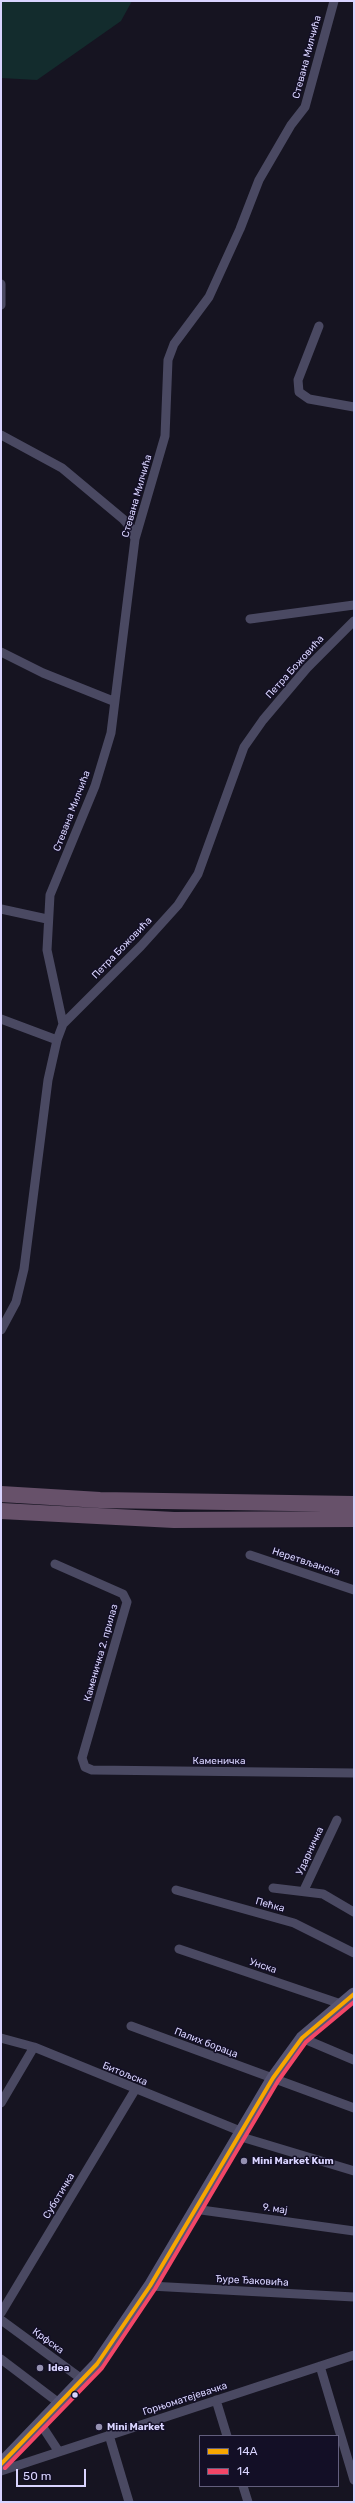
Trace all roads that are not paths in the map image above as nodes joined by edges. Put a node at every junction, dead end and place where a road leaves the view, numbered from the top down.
1 (334, 1) edge
2 (1, 284) edge
3 (1, 305) edge
4 (319, 326) dead end
5 (354, 407) edge
6 (1, 435) edge
7 (135, 539) junction
8 (354, 605) edge
9 (250, 619) dead end
10 (354, 621) edge
11 (1, 652) edge
12 (113, 700) junction
13 (1, 909) edge
14 (47, 919) junction
15 (1, 1018) edge
16 (63, 1024) junction
17 (57, 1040) junction
18 (1, 1330) edge
19 (1, 1494) edge
20 (354, 1504) edge
21 (1, 1511) edge
22 (354, 1519) edge
23 (250, 1555) dead end
24 (54, 1564) dead end
25 (354, 1590) edge
26 (85, 1768) joint
27 (354, 1773) edge
28 (337, 1820) dead end
29 (273, 1888) dead end
30 (176, 1890) dead end
31 (304, 1890) junction
32 (354, 1912) edge
33 (179, 1949) dead end
34 (354, 1953) edge
35 (353, 1996) edge
36 (341, 2004) junction
37 (131, 2026) dead end
38 (1, 2038) edge
39 (302, 2038) junction
40 (34, 2047) junction
41 (354, 2060) edge
42 (273, 2078) junction
43 (135, 2090) junction
44 (1, 2104) edge
45 (354, 2108) edge
46 (239, 2133) junction
47 (354, 2171) edge
48 (194, 2209) junction
49 (354, 2231) edge
50 (150, 2286) junction
51 (354, 2297) edge
52 (1, 2313) edge
53 (1, 2320) edge
54 (354, 2355) edge
55 (1, 2360) edge
56 (320, 2366) junction
57 (83, 2380) junction
58 (216, 2400) junction
59 (59, 2403) junction
60 (40, 2423) junction
61 (109, 2435) junction
62 (227, 2435) edge
63 (59, 2452) junction
64 (1, 2464) edge
65 (1, 2471) edge
66 (354, 2480) edge
67 (243, 2487) edge
68 (130, 2502) edge
69 (248, 2502) edge

1 - 7 street, Стевана Милчића
2 - 3 street
4 - 5 street
6 - 7 street
7 - 12 street, Стевана Милчића
8 - 9 street
10 - 16 street, Петра Божовића
11 - 12 street
12 - 14 street, Стевана Милчића
13 - 14 street
14 - 16 street, Стевана Милчића
15 - 17 street
16 - 17 street, Петра Божовића
17 - 18 street, Петра Божовића
19 - 20 highway
21 - 22 highway
23 - 25 street, Неретвљанска
24 - 26 street, Каменичка 2. прилаз
26 - 27 street, Каменичка
28 - 31 street, Ударничка
29 - 31 street, Ударничка
30 - 34 street, Пећка
31 - 32 street, Ударничка
33 - 36 street, Унска
35 - 36 street
36 - 39 street
37 - 42 street, Палих бораца
38 - 40 street, Битољска
39 - 41 street
39 - 42 street
40 - 43 street, Битољска
40 - 44 street
42 - 45 street, Палих бораца
42 - 46 street
43 - 46 street, Битољска
43 - 52 street, Суботичка
46 - 47 street, Битољска
46 - 48 street
48 - 49 street, 9. мај
48 - 50 street
50 - 51 street, Ђуре Ђаковића
50 - 57 street
53 - 57 street, Крфска
54 - 56 street, Горњоматејевачка
55 - 59 street
56 - 58 street, Горњоматејевачка
56 - 66 street
57 - 59 street
58 - 61 street, Горњоматејевачка
58 - 62 street
59 - 60 street
60 - 63 street
60 - 64 street
61 - 63 street, Горњоматејевачка
61 - 68 street
63 - 65 street, Горњоматејевачка
67 - 69 street

